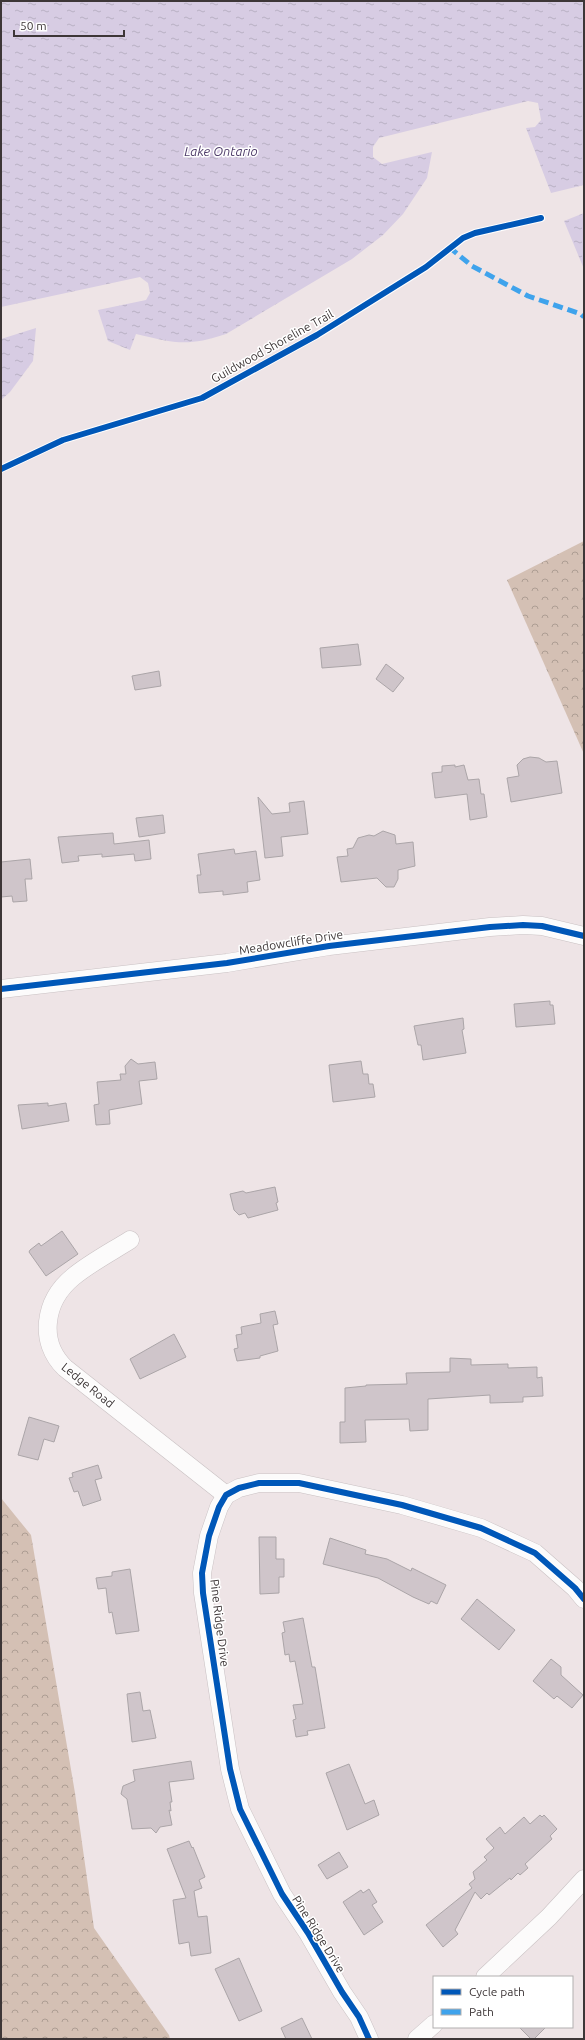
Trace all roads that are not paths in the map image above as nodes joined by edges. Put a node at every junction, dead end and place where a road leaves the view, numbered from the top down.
1 (584, 936) edge
2 (1, 989) edge
3 (130, 1240) dead end
4 (226, 1495) junction
5 (584, 1598) edge
6 (584, 1879) edge
7 (486, 1976) edge
8 (433, 2025) edge
9 (368, 2039) edge
10 (417, 2039) edge

1 - 2 street, Meadowcliffe Drive
3 - 4 street, Ledge Road
4 - 5 street
4 - 9 street, Pine Ridge Drive
6 - 7 street
8 - 10 street

